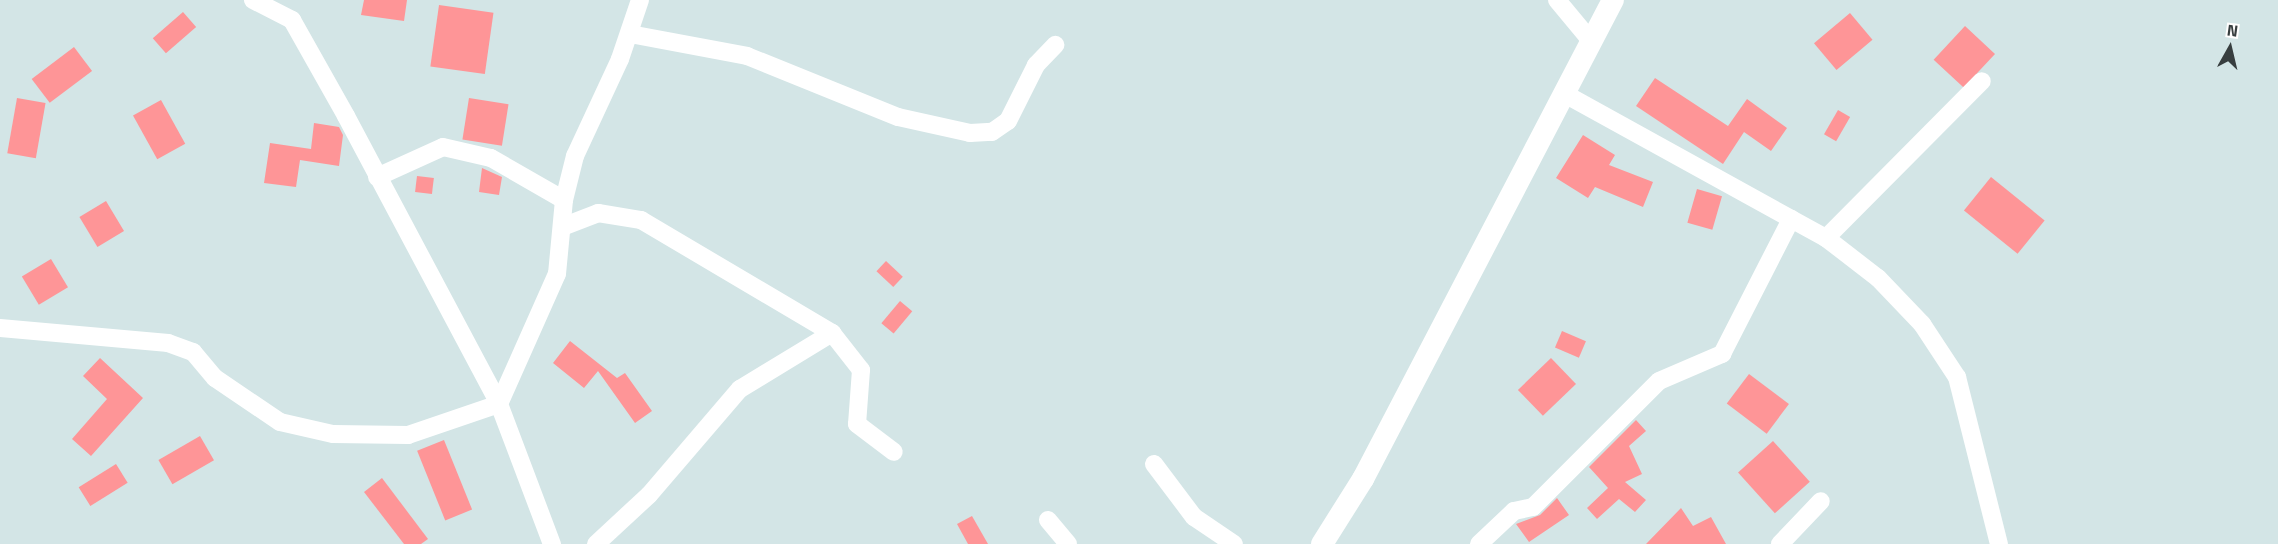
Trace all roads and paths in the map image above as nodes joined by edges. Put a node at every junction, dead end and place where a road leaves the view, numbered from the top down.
1 (253, 0) edge
2 (284, 0) edge
3 (640, 0) edge
4 (1557, 0) edge
5 (1613, 0) edge
6 (292, 20) junction
7 (630, 34) junction
8 (1591, 41) junction
9 (1055, 45) dead end
10 (1982, 81) dead end
11 (1563, 93) junction
12 (377, 177) junction
13 (564, 200) junction
14 (1791, 219) junction
15 (562, 227) junction
16 (1826, 238) junction
17 (0, 328) edge
18 (832, 333) junction
19 (499, 404) junction
20 (894, 452) dead end
21 (1154, 464) dead end
22 (1821, 501) dead end
23 (1048, 520) dead end
24 (552, 544) edge
25 (596, 544) edge
26 (1068, 544) edge
27 (1234, 544) edge
28 (1322, 544) edge
29 (1479, 544) edge
30 (1780, 544) edge
31 (1999, 544) edge

1 - 6 street
2 - 6 street
3 - 7 street
4 - 8 street
5 - 8 main road
6 - 12 street
7 - 9 street
7 - 13 street
8 - 11 main road
10 - 16 street
11 - 14 street
11 - 28 main road
12 - 13 street
12 - 19 street
13 - 15 street
14 - 16 street
14 - 29 street
15 - 18 street
15 - 19 street
16 - 31 street
17 - 19 street
18 - 20 street
18 - 25 street
19 - 24 street
21 - 27 street
22 - 30 street
23 - 26 street

